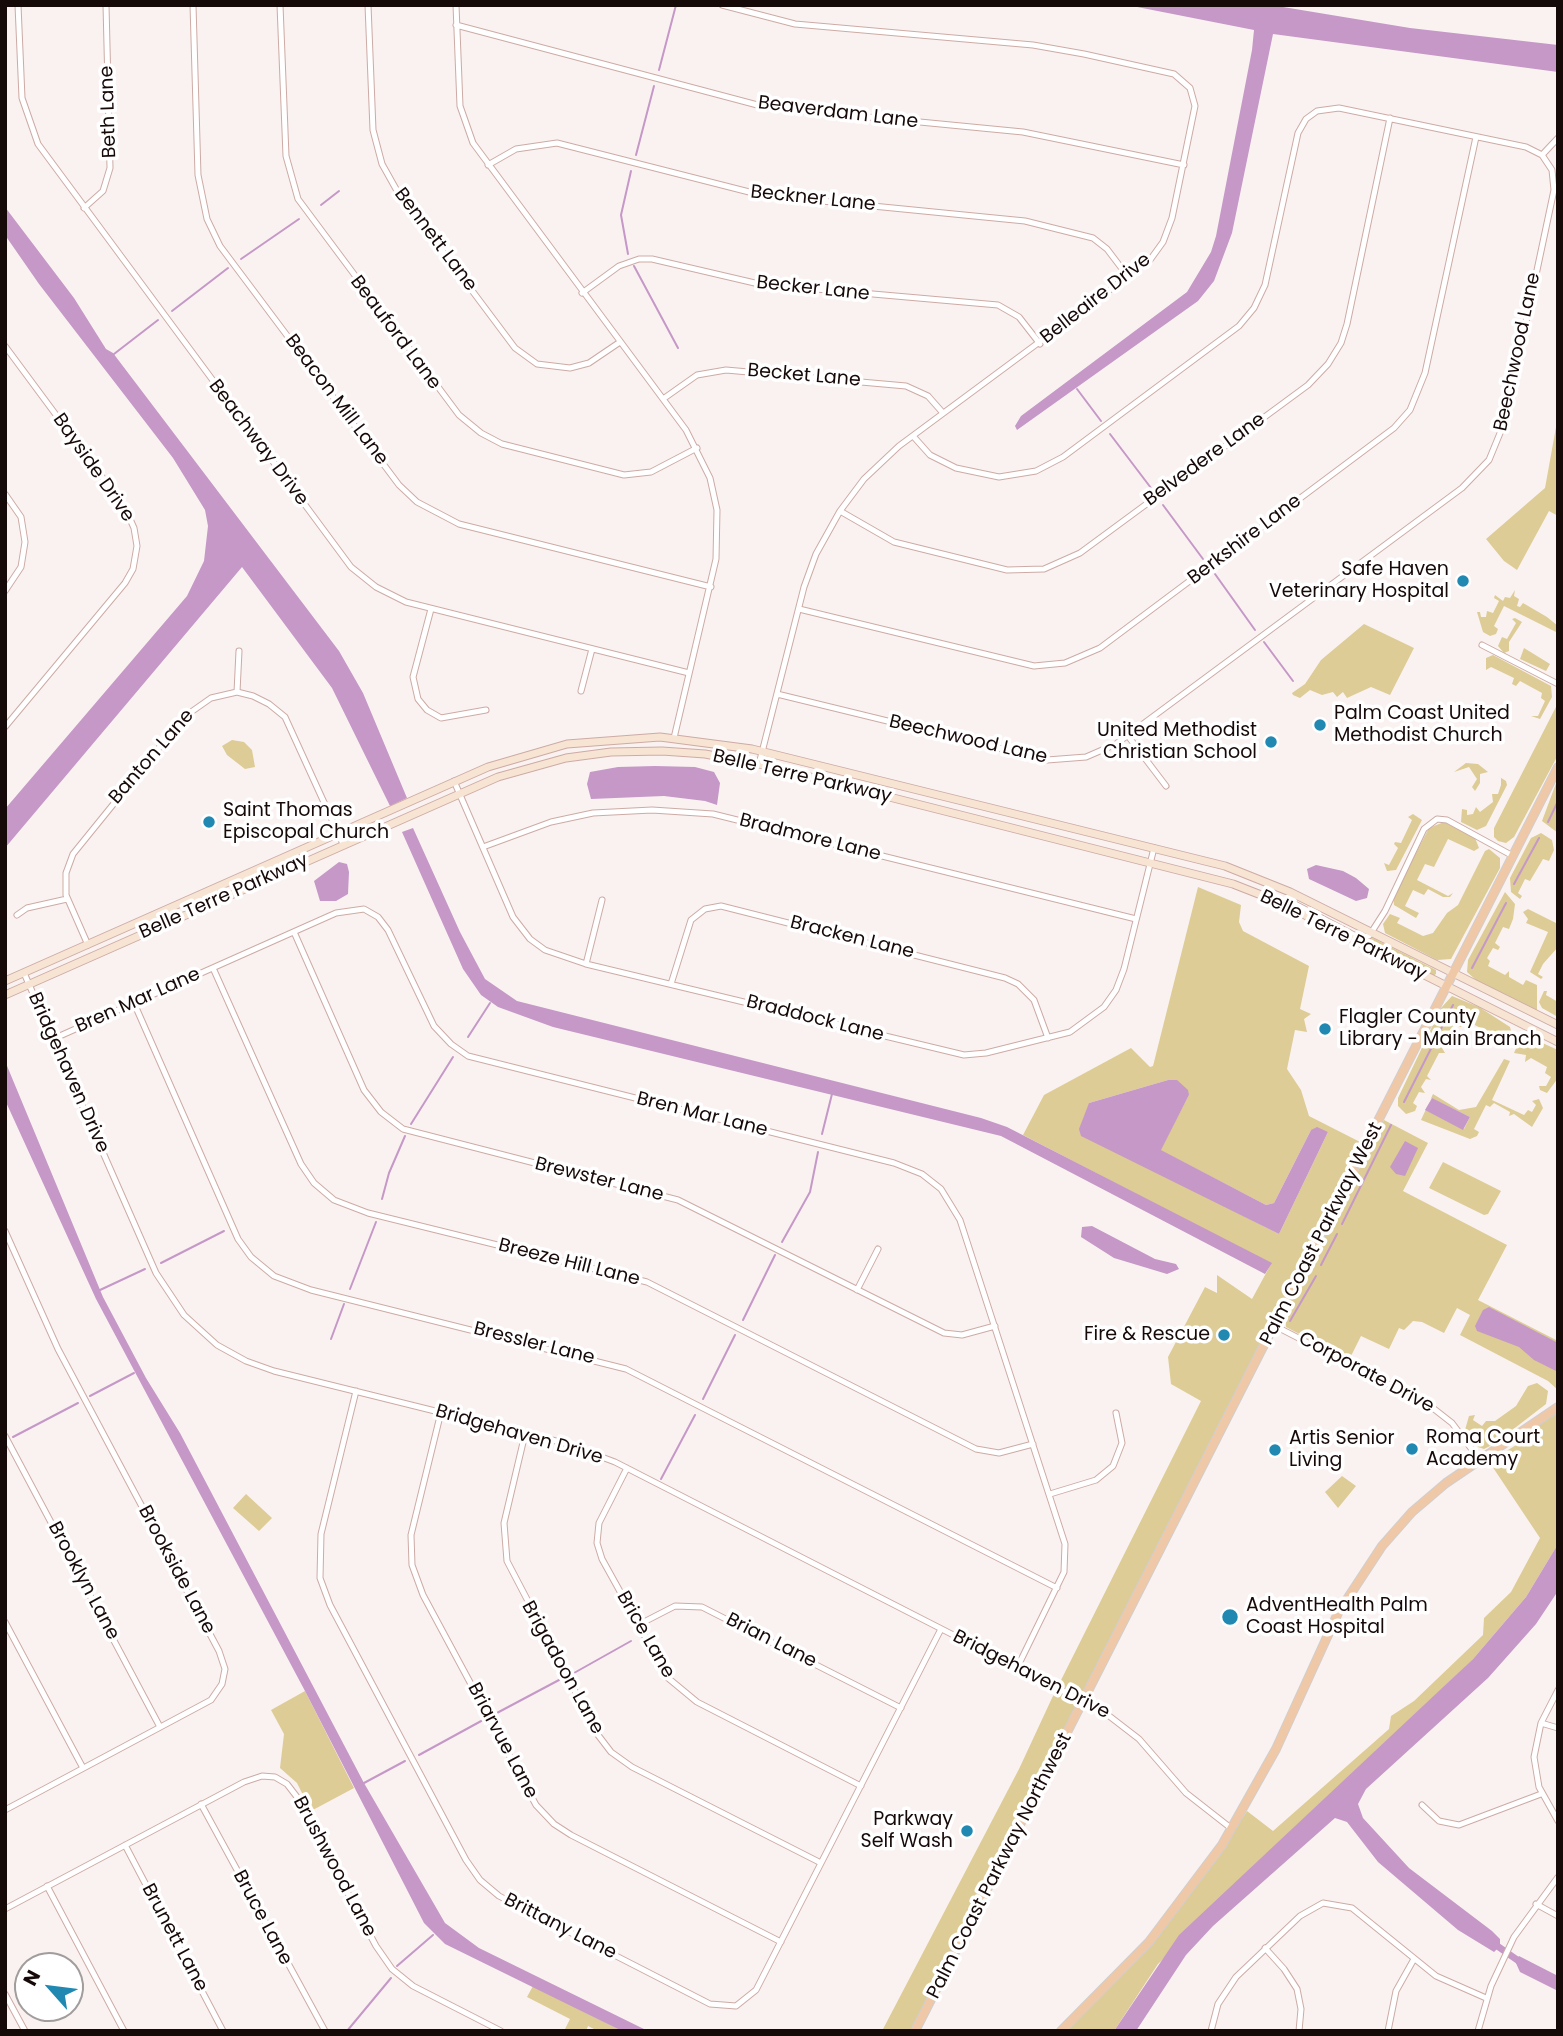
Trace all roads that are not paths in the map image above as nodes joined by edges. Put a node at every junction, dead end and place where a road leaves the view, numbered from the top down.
1 (18, 5) edge
2 (106, 5) edge
3 (193, 5) edge
4 (280, 5) edge
5 (368, 5) edge
6 (456, 5) edge
7 (722, 5) edge
8 (456, 24) junction
9 (1390, 118) junction
10 (1476, 137) junction
11 (1558, 138) edge
12 (1542, 155) junction
13 (488, 165) junction
14 (1184, 165) junction
15 (84, 208) junction
16 (1129, 278) junction
17 (582, 293) junction
18 (620, 342) junction
19 (1040, 344) junction
20 (5, 346) edge
21 (663, 399) junction
22 (943, 413) junction
23 (913, 436) junction
24 (697, 448) junction
25 (5, 494) edge
26 (840, 511) junction
27 (710, 587) junction
28 (5, 591) edge
29 (431, 609) junction
30 (799, 609) junction
31 (1482, 645) dead end
32 (592, 649) junction
33 (239, 651) dead end
34 (689, 673) junction
35 (1558, 684) edge
36 (581, 691) dead end
37 (237, 692) junction
38 (777, 694) junction
39 (486, 710) dead end
40 (5, 727) edge
41 (1128, 736) junction
42 (674, 738) junction
43 (762, 752) junction
44 (759, 764) junction
45 (1558, 767) edge
46 (454, 781) junction
47 (1166, 786) dead end
48 (459, 794) junction
49 (338, 832) junction
50 (343, 844) junction
51 (483, 847) junction
52 (1154, 848) junction
53 (1513, 856) junction
54 (1151, 862) junction
55 (67, 899) junction
56 (187, 899) junction
57 (602, 900) dead end
58 (1279, 902) junction
59 (192, 911) junction
60 (17, 915) dead end
61 (1136, 919) junction
62 (293, 932) junction
63 (1373, 933) junction
64 (88, 945) junction
65 (586, 964) junction
66 (213, 968) junction
67 (24, 973) junction
68 (1454, 974) junction
69 (5, 981) edge
70 (29, 984) junction
71 (671, 984) junction
72 (1447, 988) junction
73 (5, 995) edge
74 (134, 1003) junction
75 (1558, 1025) edge
76 (1048, 1038) junction
77 (53, 1039) junction
78 (1558, 1042) edge
79 (5, 1231) edge
80 (878, 1249) dead end
81 (857, 1290) junction
82 (995, 1325) junction
83 (1275, 1326) junction
84 (356, 1391) junction
85 (1558, 1407) edge
86 (440, 1412) junction
87 (1116, 1413) dead end
88 (526, 1434) junction
89 (5, 1436) edge
90 (1033, 1444) junction
91 (1479, 1458) junction
92 (627, 1468) junction
93 (1050, 1494) junction
94 (1057, 1588) junction
95 (5, 1622) edge
96 (638, 1625) junction
97 (941, 1629) junction
98 (1017, 1668) junction
99 (1558, 1690) edge
100 (1084, 1701) junction
101 (901, 1708) junction
102 (1541, 1723) junction
103 (160, 1727) junction
104 (1558, 1728) edge
105 (83, 1768) junction
106 (861, 1786) junction
107 (1541, 1794) junction
108 (201, 1804) junction
109 (1422, 1805) dead end
110 (5, 1809) edge
111 (1558, 1821) edge
112 (1232, 1829) junction
113 (124, 1845) junction
114 (821, 1863) junction
115 (1558, 1877) edge
116 (47, 1886) junction
117 (1535, 1904) junction
118 (5, 1909) edge
119 (1558, 1916) edge
120 (781, 1942) junction
121 (1265, 1948) junction
122 (1414, 1959) junction
123 (5, 1994) edge
124 (1486, 1998) junction
125 (25, 2031) edge
126 (124, 2031) edge
127 (223, 2031) edge
128 (324, 2031) edge
129 (501, 2031) edge
130 (915, 2031) edge
131 (1061, 2031) edge
132 (1211, 2031) edge
133 (1299, 2031) edge
134 (1388, 2031) edge
135 (1478, 2031) edge

1 - 15 street, Beachway Drive
2 - 15 street, Beth Lane
3 - 27 street, Beacon Mill Lane
4 - 24 street, Beauford Lane
5 - 18 street, Bennett Lane
6 - 8 street
7 - 14 street, Belleaire Drive
8 - 13 street
8 - 14 street, Beaverdam Lane
9 - 10 street
9 - 23 street
9 - 26 street, Belvedere Lane
10 - 12 street
10 - 30 street, Berkshire Lane
11 - 12 street
12 - 41 street, Beechwood Lane
13 - 16 street, Beckner Lane
13 - 17 street
14 - 16 street, Belleaire Drive
15 - 29 street, Beachway Drive
16 - 19 street, Belleaire Drive
17 - 18 street
17 - 19 street, Becker Lane
18 - 21 street
19 - 22 street, Belleaire Drive
20 - 40 street, Bayside Drive
21 - 22 street, Becket Lane
21 - 24 street
22 - 23 street, Belleaire Drive
23 - 26 street, Belleaire Drive
24 - 27 street
25 - 28 street
26 - 30 street, Belleaire Drive
27 - 34 street
29 - 32 street, Beachway Drive
29 - 39 street
30 - 38 street, Belleaire Drive
31 - 35 street
32 - 34 street, Beachway Drive
32 - 36 street
33 - 37 street
34 - 42 street
37 - 49 street
37 - 55 street, Banton Lane
38 - 41 street, Beechwood Lane
38 - 43 street, Belleaire Drive
41 - 47 street
42 - 43 main road, Belle Terre Parkway
42 - 46 main road, Belle Terre Parkway
43 - 44 street, Belleaire Drive
43 - 52 main road, Belle Terre Parkway
44 - 48 main road, Belle Terre Parkway
44 - 54 main road, Belle Terre Parkway
45 - 53 main road, Palm Coast Parkway West
46 - 48 street, Braddock Lane
46 - 49 main road, Belle Terre Parkway
48 - 50 main road, Belle Terre Parkway
48 - 51 street, Braddock Lane
49 - 50 street
49 - 56 main road, Belle Terre Parkway
50 - 59 main road, Belle Terre Parkway
51 - 61 street, Bradmore Lane
51 - 65 street, Braddock Lane
52 - 54 street, Braddock Lane
52 - 63 main road, Belle Terre Parkway
53 - 63 street
53 - 68 main road, Palm Coast Parkway West
54 - 58 main road, Belle Terre Parkway
54 - 61 street, Braddock Lane
55 - 60 street
55 - 64 street, Banton Lane
56 - 59 main road
56 - 64 main road, Belle Terre Parkway
57 - 65 street
58 - 63 street
58 - 72 main road, Belle Terre Parkway
59 - 70 main road, Belle Terre Parkway
61 - 76 street, Braddock Lane
62 - 66 street, Bren Mar Lane
62 - 81 street, Brewster Lane
62 - 82 street, Bren Mar Lane
63 - 68 main road, Belle Terre Parkway
64 - 67 main road, Belle Terre Parkway
65 - 71 street, Braddock Lane
66 - 74 street, Bren Mar Lane
66 - 90 street, Breeze Hill Lane
67 - 69 main road, Belle Terre Parkway
67 - 70 street, Bridgehaven Drive
68 - 72 main road, Palm Coast Parkway West
68 - 75 main road, Belle Terre Parkway
70 - 73 main road, Belle Terre Parkway
70 - 77 street, Bridgehaven Drive
71 - 76 street, Braddock Lane
71 - 76 street, Bracken Lane
72 - 78 main road, Belle Terre Parkway
72 - 83 main road, Palm Coast Parkway West
74 - 77 street, Bren Mar Lane
74 - 94 street, Bressler Lane
77 - 84 street, Bridgehaven Drive
79 - 103 street, Brookside Lane
80 - 81 street
81 - 82 street, Brewster Lane
82 - 90 street, Bren Mar Lane
83 - 91 street, Corporate Drive
83 - 100 main road, Palm Coast Parkway West
84 - 86 street, Bridgehaven Drive
84 - 120 street, Brittany Lane
85 - 91 main road
86 - 88 street, Bridgehaven Drive
86 - 120 street, Briarvue Lane
87 - 93 street
88 - 92 street, Bridgehaven Drive
88 - 114 street, Brigadoon Lane
89 - 103 street, Brooklyn Lane
90 - 93 street, Bren Mar Lane
91 - 112 main road
92 - 96 street, Brice Lane
92 - 97 street, Bridgehaven Drive
93 - 94 street, Bren Mar Lane
94 - 98 street, Bren Mar Lane
95 - 105 street
96 - 101 street, Brian Lane
96 - 106 street, Brice Lane
97 - 98 street, Bridgehaven Drive
97 - 101 street, Brittany Lane
98 - 100 street, Bridgehaven Drive
99 - 102 street
100 - 112 street, Bridgehaven Drive
100 - 130 main road, Palm Coast Parkway Northwest
101 - 106 street, Brittany Lane
102 - 104 street
102 - 107 street
103 - 105 street, Brookside Lane
105 - 110 street, Brookside Lane
106 - 114 street, Brittany Lane
107 - 109 street
107 - 111 street
108 - 113 street, Brushwood Lane
108 - 128 street, Bruce Lane
108 - 129 street, Brushwood Lane
112 - 131 main road
113 - 116 street, Brushwood Lane
113 - 127 street, Brunett Lane
114 - 120 street, Brittany Lane
115 - 117 street
116 - 118 street, Brushwood Lane
116 - 126 street
117 - 119 street
117 - 124 street
121 - 122 street
121 - 132 street
121 - 133 street
122 - 124 street
122 - 134 street
123 - 125 street
124 - 135 street

